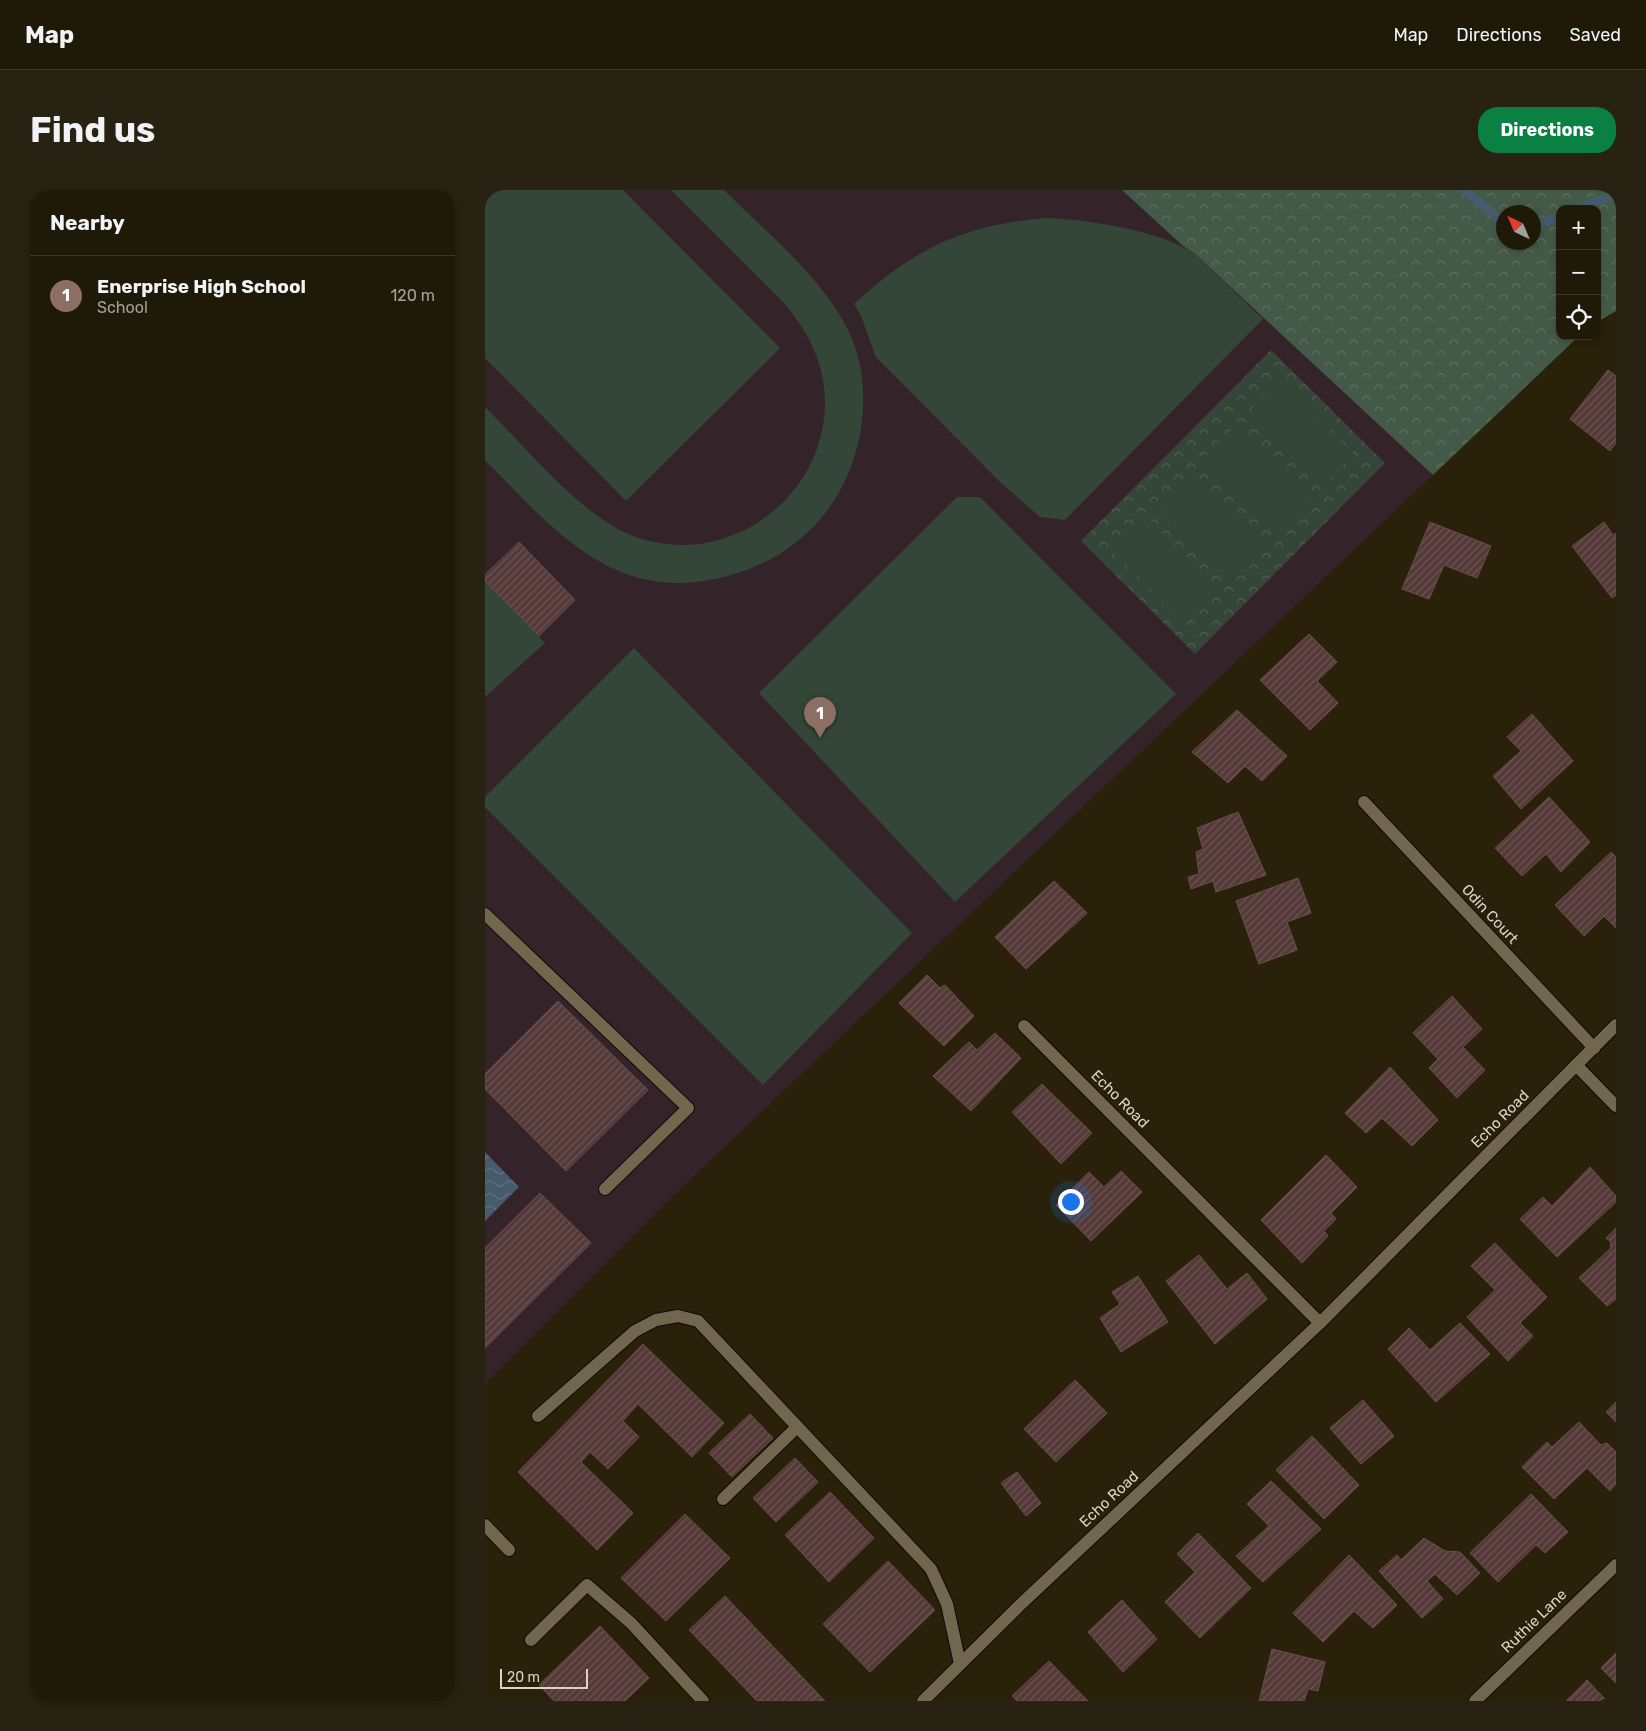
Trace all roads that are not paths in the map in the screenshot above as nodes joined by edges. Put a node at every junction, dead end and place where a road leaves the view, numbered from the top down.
1 (1364, 802) dead end
2 (485, 914) edge
3 (1616, 1025) edge
4 (1024, 1026) dead end
5 (1593, 1048) junction
6 (1576, 1065) junction
7 (1616, 1106) edge
8 (605, 1188) dead end
9 (1320, 1323) junction
10 (538, 1416) dead end
11 (797, 1427) junction
12 (723, 1498) dead end
13 (485, 1525) edge
14 (509, 1550) dead end
15 (1616, 1565) edge
16 (531, 1640) dead end
17 (960, 1664) junction
18 (703, 1701) edge
19 (923, 1701) edge
20 (1475, 1701) edge

1 - 5 street, Odin Court
2 - 8 street
3 - 5 street, Echo Road
4 - 9 street, Echo Road
5 - 6 street, Echo Road
6 - 7 street
6 - 9 street, Echo Road
9 - 17 street, Echo Road
10 - 11 street
11 - 12 street
11 - 17 street
13 - 14 street
15 - 20 street, Ruthie Lane
16 - 18 street
17 - 19 street, Echo Road

